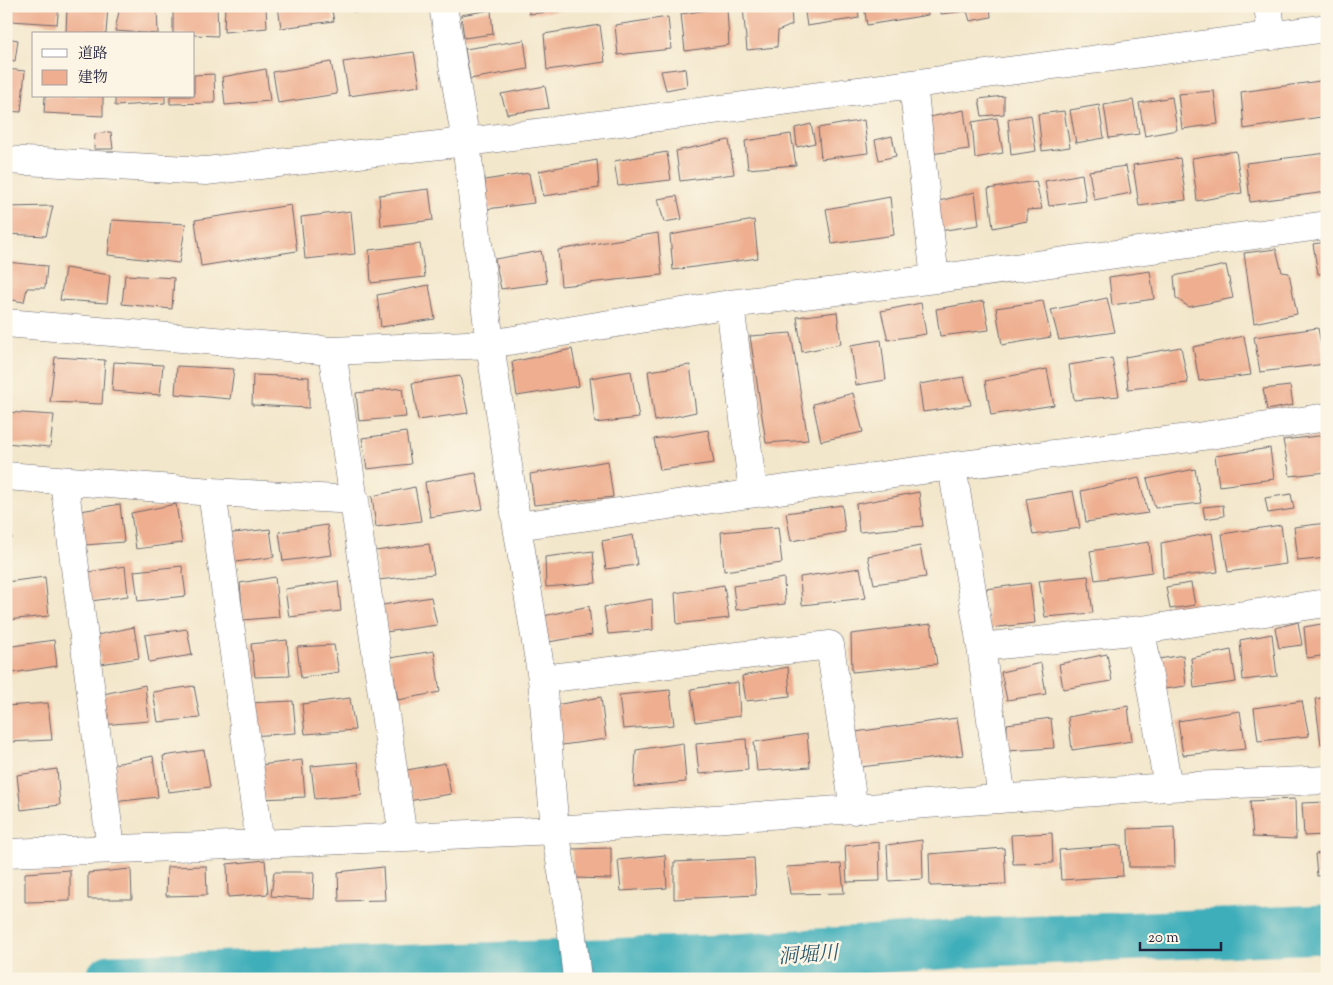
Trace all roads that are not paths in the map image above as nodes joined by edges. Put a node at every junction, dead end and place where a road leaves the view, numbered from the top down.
1 (444, 6) edge
2 (1268, 6) edge
3 (1327, 28) edge
4 (1272, 36) junction
5 (913, 84) junction
6 (466, 142) junction
7 (6, 160) edge
8 (1327, 225) edge
9 (936, 279) junction
10 (730, 304) junction
11 (6, 324) edge
12 (490, 344) junction
13 (332, 351) junction
14 (1327, 417) edge
15 (952, 466) junction
16 (6, 476) edge
17 (64, 481) junction
18 (212, 492) junction
19 (753, 493) junction
20 (355, 500) junction
21 (517, 526) junction
22 (1327, 604) edge
23 (1140, 630) junction
24 (982, 647) junction
25 (542, 679) junction
26 (1327, 780) edge
27 (1168, 787) junction
28 (1002, 799) junction
29 (854, 810) junction
30 (555, 830) junction
31 (403, 838) junction
32 (260, 844) junction
33 (111, 849) junction
34 (6, 853) edge
35 (577, 979) edge

1 - 6 street
2 - 4 street
3 - 4 street
4 - 5 street
5 - 6 street
5 - 9 street
6 - 7 street
6 - 12 street
8 - 9 street
9 - 10 street
10 - 12 street
10 - 19 street
11 - 13 street
12 - 13 street
12 - 21 street
13 - 20 street
14 - 15 street
15 - 19 street
15 - 24 street
16 - 17 street
17 - 18 street
17 - 33 street
18 - 20 street
18 - 32 street
19 - 21 street
20 - 31 street
21 - 25 street
22 - 23 street
23 - 24 street
23 - 27 street
24 - 28 street
25 - 29 street
25 - 30 street
26 - 27 street
27 - 28 street
28 - 29 street
29 - 30 street
30 - 31 street
30 - 35 street
31 - 32 street
32 - 33 street
33 - 34 street

